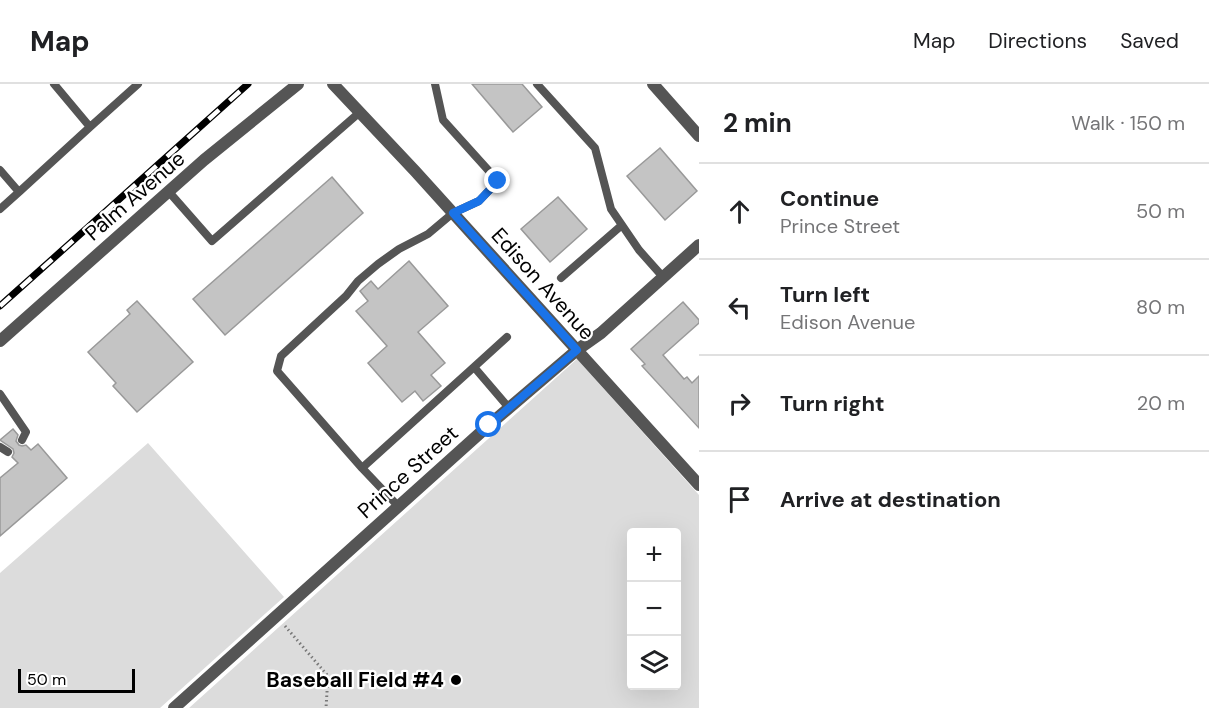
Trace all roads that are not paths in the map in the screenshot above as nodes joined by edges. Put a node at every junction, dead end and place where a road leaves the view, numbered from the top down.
1 (54, 84) edge
2 (138, 84) edge
3 (298, 84) edge
4 (333, 84) edge
5 (435, 84) edge
6 (537, 84) edge
7 (653, 84) edge
8 (360, 112) junction
9 (90, 127) junction
10 (699, 136) edge
11 (0, 170) edge
12 (19, 192) junction
13 (169, 192) junction
14 (0, 209) edge
15 (453, 213) junction
16 (622, 225) junction
17 (699, 245) edge
18 (663, 277) junction
19 (561, 278) dead end
20 (507, 337) dead end
21 (0, 341) edge
22 (577, 350) junction
23 (474, 367) junction
24 (0, 393) edge
25 (509, 408) junction
26 (22, 440) dead end
27 (0, 447) edge
28 (8, 452) dead end
29 (362, 468) junction
30 (699, 485) edge
31 (399, 507) junction
32 (174, 708) edge

1 - 9 lane
2 - 9 lane
3 - 13 street, Palm Avenue
4 - 8 street, Edison Avenue
5 - 15 lane
6 - 16 lane
7 - 10 street
8 - 13 lane
8 - 15 street, Edison Avenue
9 - 12 lane
11 - 12 lane
12 - 14 lane
13 - 21 street, Palm Avenue
15 - 22 street, Edison Avenue
15 - 29 lane
16 - 18 lane
16 - 19 lane
17 - 18 street, Prince Street
18 - 22 street, Prince Street
20 - 23 lane
22 - 25 street, Prince Street
22 - 30 street, Edison Avenue
23 - 25 lane
23 - 29 lane
24 - 26 lane
25 - 31 street, Prince Street
27 - 28 lane
29 - 31 lane
31 - 32 street, Prince Street

